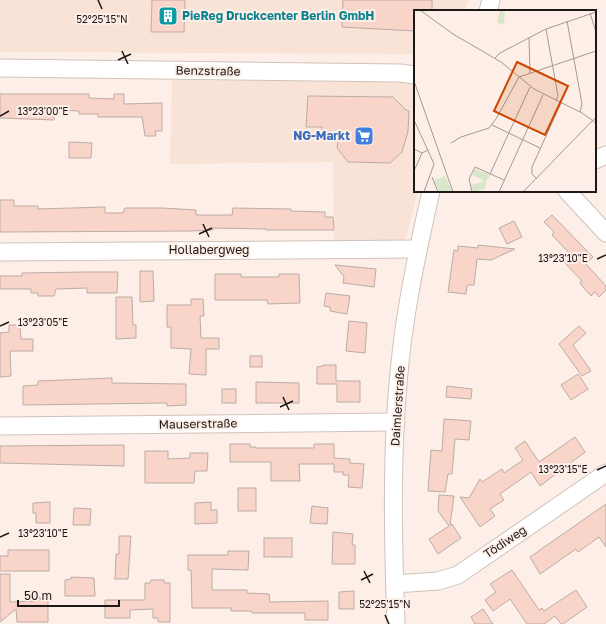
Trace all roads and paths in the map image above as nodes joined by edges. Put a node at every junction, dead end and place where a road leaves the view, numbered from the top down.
1 (491, 0) edge
2 (488, 10) edge
3 (0, 68) edge
4 (414, 74) edge
5 (606, 155) edge
6 (596, 160) edge
7 (431, 192) edge
8 (568, 192) edge
9 (606, 233) edge
10 (418, 249) junction
11 (0, 252) edge
12 (396, 422) junction
13 (0, 426) edge
14 (606, 473) edge
15 (395, 584) junction
16 (396, 624) edge

1 - 2 street
3 - 4 street, Benzstraße
5 - 6 street
7 - 10 street, Daimlerstraße
8 - 9 street
10 - 11 street, Hollabergweg
10 - 12 street, Daimlerstraße
12 - 13 street, Mauserstraße
12 - 15 street, Daimlerstraße
14 - 15 street, Tödiweg
15 - 16 street, Daimlerstraße

